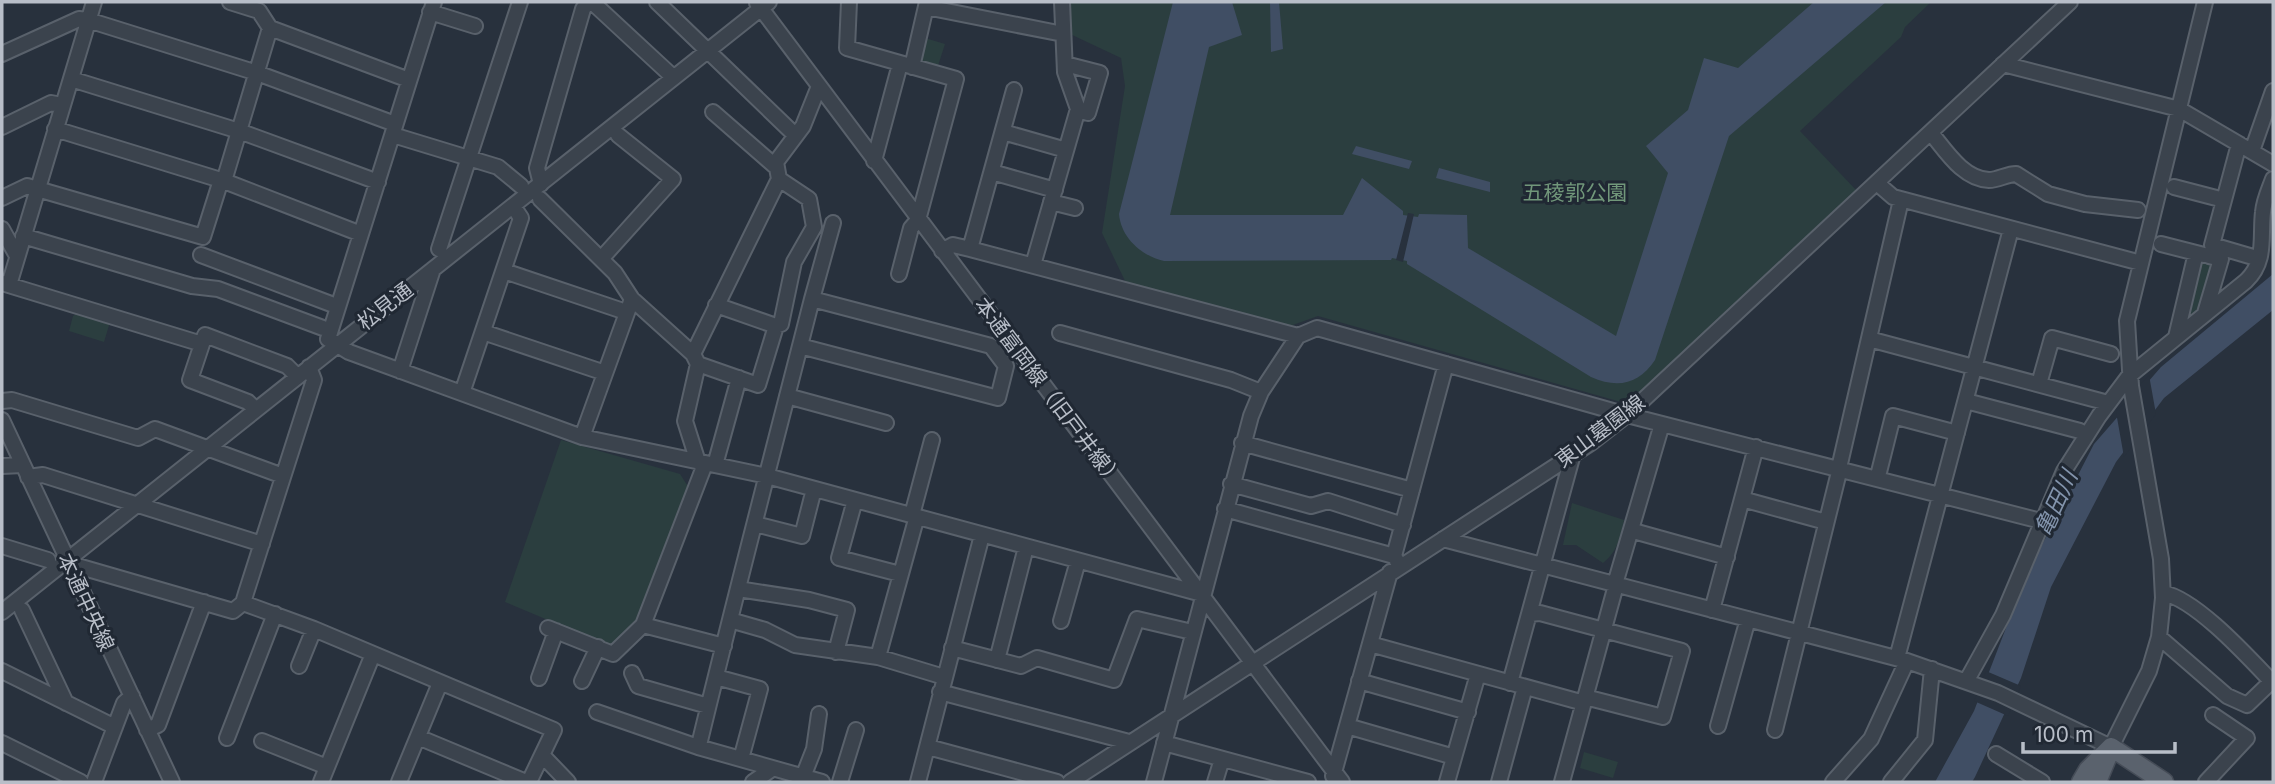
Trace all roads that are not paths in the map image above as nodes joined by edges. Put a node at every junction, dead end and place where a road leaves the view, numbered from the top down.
1 (94, 2) edge
2 (229, 2) edge
3 (520, 2) edge
4 (590, 2) edge
5 (657, 2) edge
6 (849, 2) edge
7 (1062, 2) edge
8 (2070, 2) edge
9 (2205, 2) edge
10 (762, 4) edge
11 (924, 4) edge
12 (432, 7) edge
13 (88, 20) junction
14 (475, 26) dead end
15 (270, 28) junction
16 (1063, 34) junction
17 (708, 51) junction
18 (2, 54) edge
19 (1065, 64) junction
20 (2003, 64) junction
21 (906, 66) junction
22 (257, 73) junction
23 (673, 77) junction
24 (71, 79) junction
25 (409, 80) junction
26 (819, 86) junction
27 (1014, 90) dead end
28 (2273, 91) edge
29 (62, 105) junction
30 (2179, 108) junction
31 (1078, 110) junction
32 (713, 112) dead end
33 (2, 127) edge
34 (55, 129) junction
35 (394, 129) junction
36 (239, 131) junction
37 (1003, 132) junction
38 (1931, 133) junction
39 (618, 135) dead end
40 (795, 135) junction
41 (2245, 147) junction
42 (1066, 150) junction
43 (471, 158) junction
44 (874, 161) junction
45 (2273, 164) edge
46 (992, 172) junction
47 (778, 173) junction
48 (2273, 179) edge
49 (223, 181) junction
50 (377, 182) junction
51 (1878, 184) junction
52 (521, 186) dead end
53 (2174, 187) dead end
54 (37, 188) junction
55 (540, 191) junction
56 (1053, 196) junction
57 (2, 198) edge
58 (1901, 200) junction
59 (2224, 200) junction
60 (513, 206) junction
61 (1075, 208) dead end
62 (2138, 210) dead end
63 (918, 220) junction
64 (833, 223) dead end
65 (2, 229) edge
66 (2011, 229) junction
67 (361, 233) junction
68 (23, 236) junction
69 (2161, 244) dead end
70 (439, 249) dead end
71 (970, 249) junction
72 (942, 251) junction
73 (2212, 252) junction
74 (201, 255) dead end
75 (17, 256) junction
76 (2253, 257) dead end
77 (601, 260) junction
78 (2141, 263) junction
79 (1033, 265) junction
80 (433, 269) junction
81 (504, 271) junction
82 (899, 274) dead end
83 (5, 284) edge
84 (812, 299) junction
85 (331, 304) dead end
86 (629, 305) junction
87 (716, 305) junction
88 (2206, 313) junction
89 (776, 326) junction
90 (323, 328) dead end
91 (483, 332) junction
92 (1060, 333) dead end
93 (1298, 336) junction
94 (2176, 337) junction
95 (1869, 339) junction
96 (202, 344) junction
97 (337, 345) junction
98 (800, 346) junction
99 (1014, 346) junction
100 (2110, 354) dead end
101 (1000, 357) junction
102 (696, 359) junction
103 (1446, 364) junction
104 (1975, 367) junction
105 (400, 371) junction
106 (303, 372) junction
107 (605, 373) junction
108 (739, 378) junction
109 (2130, 381) junction
110 (2039, 384) junction
111 (1261, 392) junction
112 (462, 394) junction
113 (787, 396) junction
114 (2, 401) edge
115 (1965, 401) junction
116 (2108, 403) junction
117 (256, 410) junction
118 (1627, 415) junction
119 (2, 420) edge
120 (886, 423) dead end
121 (1662, 424) junction
122 (2080, 431) dead end
123 (1957, 433) junction
124 (582, 437) junction
125 (932, 440) dead end
126 (1242, 443) junction
127 (1756, 447) junction
128 (206, 449) junction
129 (1573, 454) junction
130 (706, 463) junction
131 (2, 466) edge
132 (1839, 468) junction
133 (25, 471) junction
134 (1879, 471) dead end
135 (282, 476) junction
136 (767, 476) junction
137 (1231, 484) junction
138 (814, 489) junction
139 (1412, 490) junction
140 (1941, 494) junction
141 (1742, 499) junction
142 (855, 500) junction
143 (138, 504) junction
144 (1225, 509) junction
145 (915, 516) junction
146 (2041, 521) junction
147 (1826, 522) junction
148 (755, 524) junction
149 (1403, 525) junction
150 (1637, 532) dead end
151 (982, 535) junction
152 (1443, 540) junction
153 (262, 544) junction
154 (2, 546) edge
155 (1026, 547) junction
156 (1727, 556) junction
157 (48, 560) dead end
158 (1078, 561) junction
159 (67, 563) junction
160 (1395, 565) junction
161 (1542, 565) junction
162 (900, 574) junction
163 (1616, 585) junction
164 (738, 589) junction
165 (2163, 593) junction
166 (1202, 594) junction
167 (204, 602) junction
168 (243, 603) junction
169 (22, 610) dead end
170 (1712, 610) junction
171 (2, 612) edge
172 (275, 614) junction
173 (1529, 614) junction
174 (1748, 619) junction
175 (730, 621) junction
176 (1061, 621) dead end
177 (643, 625) junction
178 (314, 629) junction
179 (1604, 631) junction
180 (1192, 632) junction
181 (1798, 632) junction
182 (2159, 637) junction
183 (1370, 644) junction
184 (723, 646) junction
185 (597, 647) junction
186 (952, 648) junction
187 (836, 652) junction
188 (373, 654) junction
189 (878, 657) junction
190 (997, 660) junction
191 (1902, 660) junction
192 (1251, 663) junction
193 (299, 666) dead end
194 (1932, 669) junction
195 (2, 671) edge
196 (632, 673) dead end
197 (1478, 674) junction
198 (716, 677) junction
199 (944, 677) junction
200 (539, 678) dead end
201 (582, 681) dead end
202 (1359, 681) junction
203 (1969, 681) junction
204 (2272, 682) edge
205 (440, 683) junction
206 (1510, 683) junction
207 (1525, 687) junction
208 (940, 692) junction
209 (132, 696) junction
210 (1584, 700) junction
211 (66, 703) junction
212 (708, 706) junction
213 (597, 712) dead end
214 (1468, 712) junction
215 (819, 714) dead end
216 (1172, 715) junction
217 (2213, 715) dead end
218 (1347, 726) junction
219 (1718, 726) dead end
220 (115, 727) junction
221 (148, 730) junction
222 (856, 730) dead end
223 (1774, 730) dead end
224 (418, 737) junction
225 (227, 738) dead end
226 (262, 741) dead end
227 (1129, 742) junction
228 (2, 743) edge
229 (1164, 743) junction
230 (699, 745) junction
231 (928, 747) junction
232 (2111, 747) junction
233 (1996, 754) dead end
234 (543, 756) junction
235 (1454, 757) junction
236 (741, 758) junction
237 (1222, 759) junction
238 (327, 767) junction
239 (772, 769) junction
240 (803, 777) junction
241 (1336, 779) edge
242 (81, 782) edge
243 (94, 782) edge
244 (172, 782) edge
245 (321, 782) edge
246 (399, 782) edge
247 (527, 782) edge
248 (568, 782) edge
249 (753, 782) edge
250 (822, 782) edge
251 (840, 782) edge
252 (918, 782) edge
253 (1057, 782) edge
254 (1070, 782) edge
255 (1154, 782) edge
256 (1216, 782) edge
257 (1308, 782) edge
258 (1447, 782) edge
259 (1499, 782) edge
260 (1562, 782) edge
261 (1833, 782) edge
262 (1891, 782) edge
263 (2042, 782) edge
264 (2081, 782) edge
265 (2097, 782) edge
266 (2164, 782) edge
267 (2206, 782) edge

1 - 13 street
2 - 15 street
3 - 43 street
4 - 23 street
4 - 55 street
5 - 17 street
6 - 21 street
7 - 16 street
8 - 20 street, 東山墓園線
9 - 30 street
10 - 17 street, 松見通
10 - 26 street, 本通富岡線（旧戸井線）
11 - 16 street
11 - 21 street
12 - 14 street
12 - 25 street
13 - 18 street
13 - 22 street
13 - 24 street
15 - 22 street
15 - 25 street
16 - 19 street
17 - 23 street, 松見通
17 - 40 street
19 - 31 street
19 - 31 street
20 - 30 street
20 - 38 street, 東山墓園線
21 - 44 street
21 - 63 street
22 - 35 street
22 - 36 street
23 - 55 street, 松見通
24 - 29 street
24 - 36 street
25 - 35 street
26 - 40 street
26 - 44 street, 本通富岡線（旧戸井線）
27 - 37 street
28 - 41 street
29 - 33 street
29 - 34 street
30 - 41 street
30 - 78 street
31 - 42 street
32 - 47 street
34 - 49 street
34 - 54 street
35 - 43 street
35 - 50 street
36 - 49 street
36 - 50 street
37 - 42 street
37 - 46 street
38 - 51 street, 東山墓園線
38 - 62 street
39 - 77 street
40 - 47 street
41 - 45 street
41 - 59 street
42 - 56 street
43 - 52 street
43 - 70 street
44 - 63 street, 本通富岡線（旧戸井線）
46 - 56 street
46 - 71 street
47 - 87 street
47 - 89 street
48 - 88 street
49 - 54 street
49 - 67 street
50 - 67 street
51 - 58 street
51 - 118 street, 東山墓園線
53 - 59 street
54 - 57 street
54 - 68 street
55 - 60 street, 松見通
55 - 77 street
56 - 61 street
56 - 79 street
58 - 66 street
58 - 95 street
59 - 73 street
60 - 80 street, 松見通
60 - 81 street
63 - 72 street, 本通富岡線（旧戸井線）
63 - 82 street
64 - 84 street
65 - 75 street
66 - 78 street
66 - 104 street
67 - 97 street
68 - 75 street
68 - 90 street
69 - 73 street
71 - 72 street
71 - 79 street
72 - 99 street, 本通富岡線（旧戸井線）
73 - 76 street
73 - 88 street
73 - 94 street
74 - 85 street
75 - 83 street
77 - 86 street
78 - 109 street
79 - 93 street
80 - 97 street, 松見通
80 - 105 street
81 - 86 street
81 - 91 street
83 - 96 street
84 - 98 street
84 - 101 street
86 - 102 street
86 - 107 street
87 - 89 street
87 - 102 street
88 - 94 street
89 - 108 street
91 - 107 street
91 - 112 street
92 - 111 street
93 - 103 street
93 - 111 street
94 - 109 street
95 - 104 street
95 - 132 street
96 - 106 street
96 - 117 street
97 - 105 street
97 - 106 street, 松見通
98 - 101 street
98 - 113 street
99 - 101 street
99 - 166 street, 本通富岡線（旧戸井線）
100 - 110 street
102 - 108 street
102 - 130 street
103 - 118 street
103 - 139 street
104 - 110 street
104 - 115 street
105 - 112 street
106 - 117 street, 松見通
106 - 135 street
107 - 124 street
108 - 130 street
109 - 116 street
109 - 165 street
110 - 116 street
111 - 126 street
112 - 124 street
113 - 120 street
113 - 136 street
114 - 128 street
115 - 122 street
115 - 123 street
116 - 146 street
117 - 128 street, 松見通
118 - 121 street
118 - 129 street, 東山墓園線
119 - 133 street, 本通中央線
121 - 127 street
121 - 163 street
123 - 134 street
123 - 140 street
124 - 130 street
125 - 145 street
126 - 137 street
126 - 139 street
127 - 132 street
127 - 141 street
128 - 135 street
128 - 143 street, 松見通
129 - 152 street, 東山墓園線
129 - 161 street
130 - 136 street
130 - 177 street
131 - 133 street
132 - 140 street
132 - 147 street
133 - 143 street
133 - 159 street, 本通中央線
135 - 153 street
136 - 138 street
136 - 148 street
137 - 144 street
137 - 149 street
138 - 142 street
138 - 148 street
139 - 149 street
140 - 146 street
140 - 191 street
141 - 147 street
141 - 156 street
142 - 145 street
142 - 162 street
143 - 153 street
143 - 159 street, 松見通
144 - 160 street
144 - 166 street
145 - 151 street
145 - 162 street
146 - 203 street
147 - 181 street
148 - 164 street
149 - 160 street
150 - 156 street
151 - 155 street
151 - 186 street
152 - 160 street, 東山墓園線
152 - 161 street
153 - 168 street
154 - 157 street
155 - 158 street
155 - 190 street
156 - 170 street
158 - 166 street
158 - 176 street
159 - 167 street
159 - 171 street, 松見通
159 - 209 street, 本通中央線
160 - 183 street
160 - 192 street, 東山墓園線
161 - 163 street
161 - 173 street
162 - 189 street
163 - 170 street
163 - 179 street
164 - 175 street
164 - 187 street
165 - 182 street
165 - 204 street
166 - 180 street
166 - 192 street, 本通富岡線（旧戸井線）
167 - 168 street
167 - 221 street
168 - 172 street
169 - 211 street
170 - 174 street
172 - 178 street
172 - 225 street
173 - 179 street
173 - 206 street
174 - 181 street
174 - 219 street
175 - 184 street
175 - 187 street
177 - 184 street
177 - 185 street
178 - 188 street
178 - 193 street
179 - 210 street
179 - 210 street
180 - 190 street
180 - 216 street
181 - 191 street
181 - 223 street
182 - 204 street
182 - 232 street
183 - 197 street
183 - 202 street
184 - 198 street
185 - 200 street
185 - 201 street
186 - 190 street
186 - 199 street
187 - 189 street
188 - 205 street
188 - 238 street
189 - 199 street
191 - 194 street
191 - 261 street
192 - 216 street, 東山墓園線
192 - 241 street, 本通富岡線（旧戸井線）
194 - 203 street
194 - 262 street
195 - 211 street
196 - 212 street
197 - 206 street
197 - 214 street
198 - 212 street
198 - 236 street
199 - 208 street
202 - 214 street
202 - 218 street
203 - 232 street
205 - 224 street
205 - 234 street
206 - 207 street
207 - 210 street
207 - 259 street
208 - 227 street
208 - 231 street
209 - 220 street
209 - 221 street, 本通中央線
210 - 260 street
211 - 220 street
212 - 230 street
213 - 230 street
214 - 235 street
215 - 240 street
216 - 227 street, 東山墓園線
216 - 229 street
217 - 267 street
218 - 235 street
218 - 241 street
220 - 243 street
221 - 244 street, 本通中央線
222 - 251 street
224 - 246 street
224 - 247 street
226 - 238 street
227 - 254 street, 東山墓園線
228 - 242 street
229 - 237 street
229 - 255 street
230 - 236 street
231 - 252 street
231 - 253 street
232 - 264 main road
232 - 265 main road
232 - 266 main road
233 - 263 street
234 - 247 street
234 - 248 street
235 - 258 street
236 - 239 street
237 - 256 street
237 - 257 street
238 - 245 street
239 - 240 street
239 - 249 street
240 - 250 street

